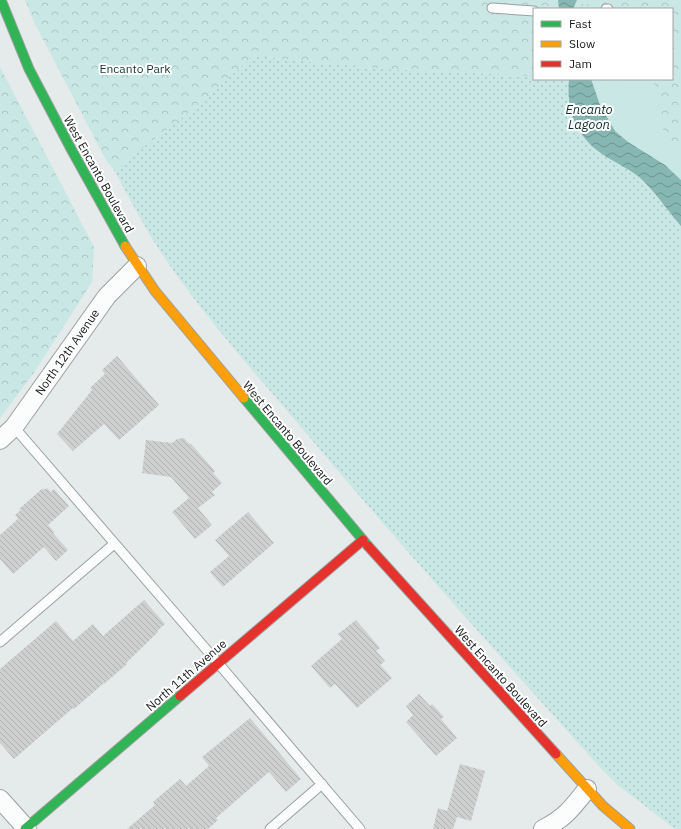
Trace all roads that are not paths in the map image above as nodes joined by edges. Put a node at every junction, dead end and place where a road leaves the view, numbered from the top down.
1 (1, 0) edge
2 (492, 8) dead end
3 (533, 11) edge
4 (137, 266) junction
5 (14, 427) junction
6 (0, 440) edge
7 (363, 540) junction
8 (114, 544) junction
9 (0, 642) edge
10 (218, 662) junction
11 (322, 784) junction
12 (587, 789) junction
13 (0, 799) edge
14 (26, 829) edge
15 (270, 829) edge
16 (360, 829) edge
17 (543, 829) edge
18 (630, 829) edge

1 - 4 street, West Encanto Boulevard
2 - 3 lane
4 - 5 street, North 12th Avenue
4 - 7 street, West Encanto Boulevard
5 - 6 street, North 12th Avenue
5 - 8 lane
7 - 10 street, North 11th Avenue
7 - 12 street, West Encanto Boulevard
8 - 9 lane
8 - 10 lane
10 - 11 lane
10 - 14 street, North 11th Avenue
11 - 15 lane
11 - 16 lane
12 - 17 street
12 - 18 street, West Encanto Boulevard
13 - 14 street

